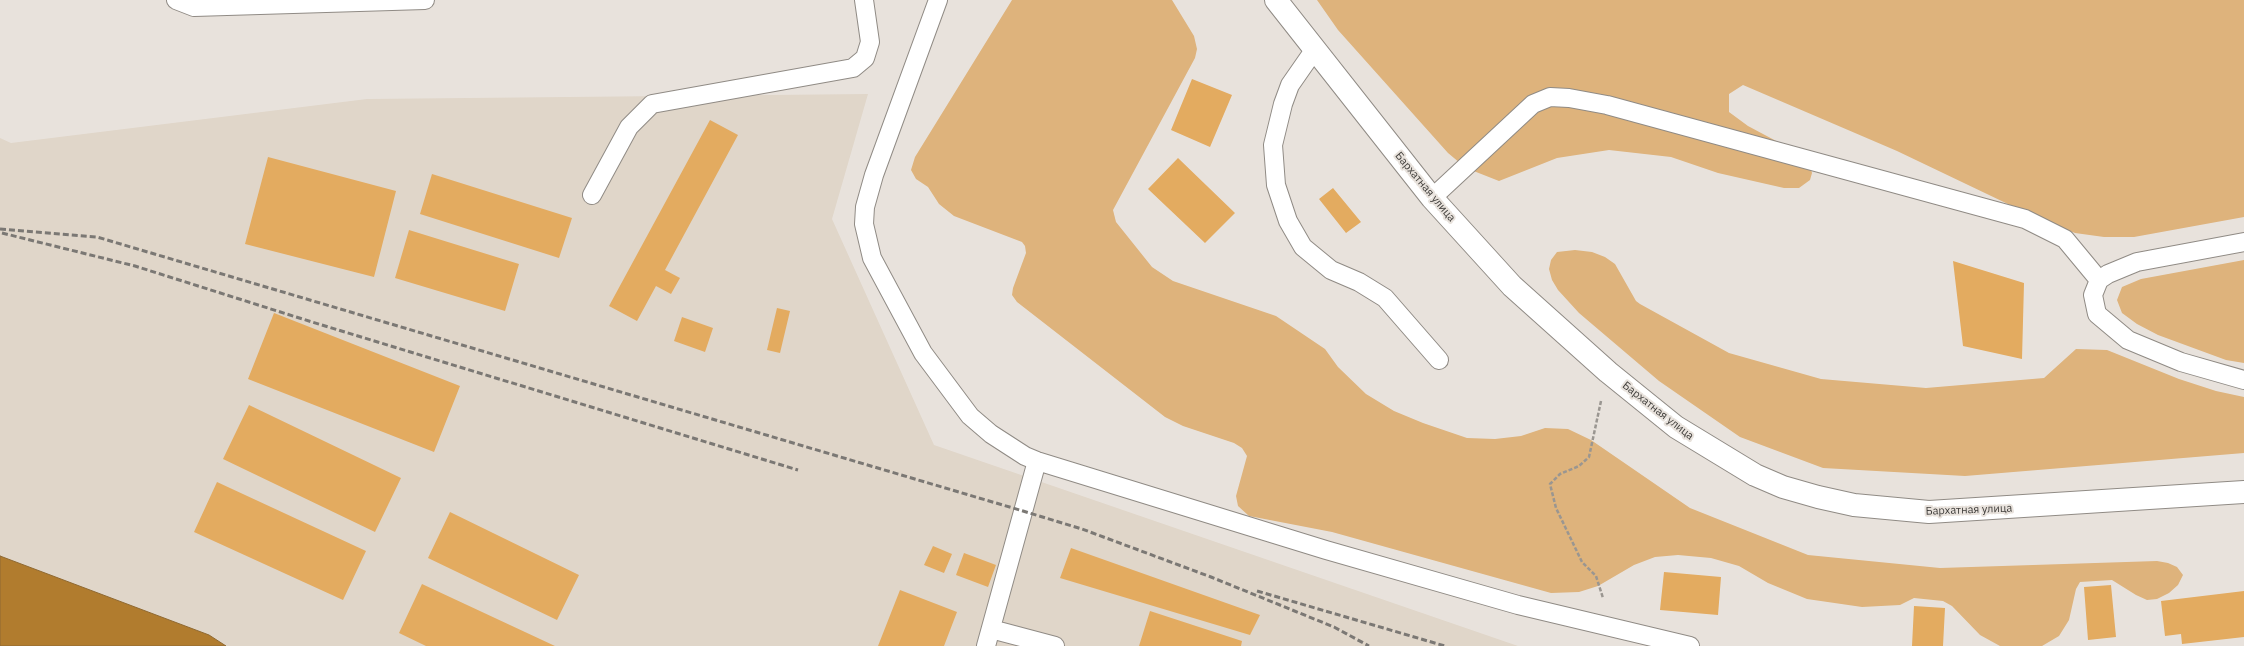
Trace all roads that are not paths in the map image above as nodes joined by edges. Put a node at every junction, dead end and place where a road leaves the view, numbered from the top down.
1 (176, 0) edge
2 (425, 0) edge
3 (864, 0) edge
4 (938, 0) edge
5 (1276, 0) edge
6 (1314, 49) junction
7 (592, 195) dead end
8 (1432, 198) junction
9 (2244, 242) edge
10 (2099, 280) junction
11 (1439, 360) dead end
12 (2244, 380) edge
13 (1037, 461) junction
14 (2244, 492) edge
15 (988, 638) edge
16 (1055, 646) edge
17 (1690, 646) edge

1 - 2 lane
3 - 7 lane
4 - 13 lane
5 - 6 street, Бархатная улица
6 - 8 street, Бархатная улица
6 - 11 lane
8 - 10 lane
8 - 14 street, Бархатная улица
9 - 10 lane
10 - 12 lane
13 - 15 lane
13 - 17 lane
15 - 16 lane

